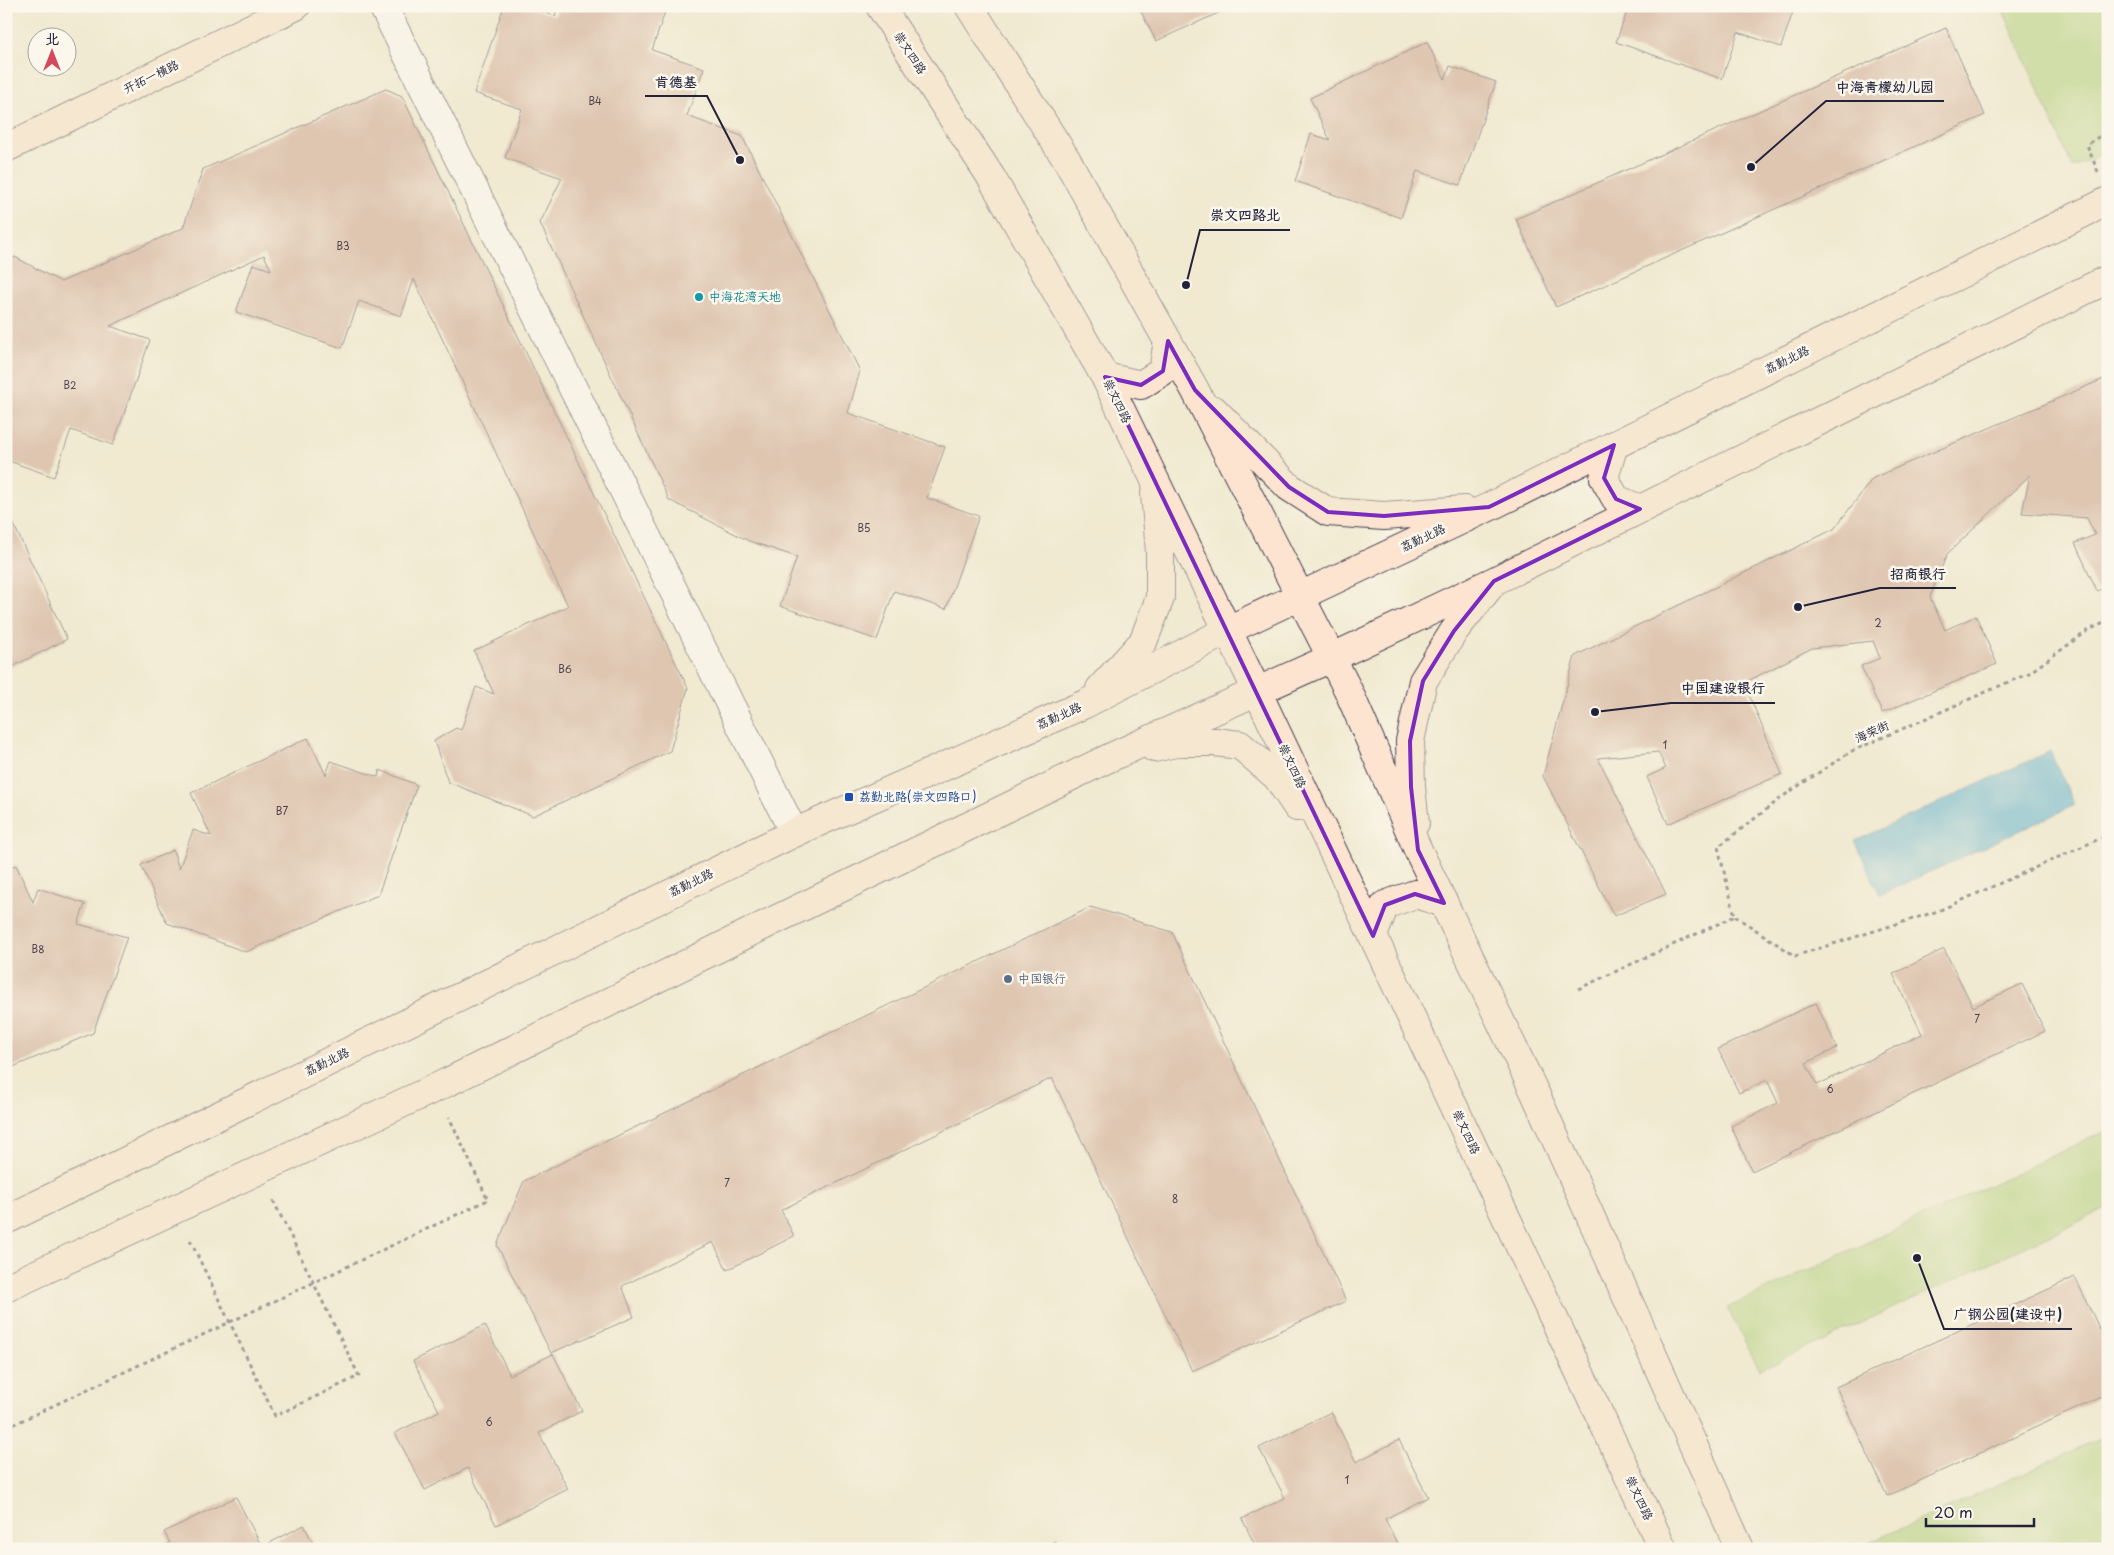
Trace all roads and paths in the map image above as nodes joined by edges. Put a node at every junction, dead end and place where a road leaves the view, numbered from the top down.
1 (296, 6) edge
2 (383, 6) edge
3 (880, 6) edge
4 (969, 6) edge
5 (2108, 130) edge
6 (6, 148) edge
7 (2104, 190) edge
8 (2108, 279) edge
9 (1168, 341) junction
10 (1105, 377) junction
11 (1194, 390) junction
12 (1614, 445) junction
13 (1152, 473) junction
14 (1489, 507) junction
15 (1640, 509) junction
16 (1494, 581) junction
17 (1300, 596) junction
18 (2108, 621) edge
19 (1228, 630) junction
20 (1331, 658) junction
21 (1257, 691) junction
22 (1085, 704) junction
23 (1109, 758) junction
24 (794, 832) junction
25 (2108, 835) edge
26 (1418, 850) junction
27 (1348, 882) junction
28 (1444, 903) junction
29 (1735, 916) junction
30 (1373, 936) junction
31 (1578, 989) dead end
32 (449, 1116) dead end
33 (273, 1200) dead end
34 (6, 1220) edge
35 (190, 1240) dead end
36 (314, 1283) junction
37 (6, 1288) edge
38 (230, 1322) junction
39 (6, 1428) edge
40 (1644, 1511) junction
41 (1652, 1549) edge
42 (1662, 1549) edge
43 (1740, 1549) edge

1 - 6 main road, 开拓一横路
2 - 24 street
3 - 10 main road, 崇文四路
4 - 9 main road
5 - 7 path
7 - 12 main road, 荔勤北路
8 - 15 main road
9 - 10 main road
9 - 11 main road
10 - 13 main road, 崇文四路
11 - 14 main road
11 - 17 main road
12 - 14 main road, 荔勤北路
12 - 15 main road
13 - 19 main road, 崇文四路
13 - 22 main road
14 - 17 main road, 荔勤北路
15 - 16 main road
16 - 20 main road
16 - 26 main road
17 - 19 main road, 荔勤北路
17 - 20 main road
18 - 29 path, 海荣街
19 - 21 main road, 崇文四路
19 - 22 main road, 荔勤北路
20 - 21 main road
20 - 26 main road
21 - 23 main road
21 - 27 main road, 崇文四路
22 - 24 main road, 荔勤北路
23 - 27 main road
23 - 37 main road
24 - 34 main road, 荔勤北路
25 - 29 path
26 - 28 main road
27 - 30 main road, 崇文四路
28 - 30 main road
28 - 43 main road
29 - 31 path
30 - 40 main road, 崇文四路
32 - 36 path
33 - 36 path
35 - 38 path
36 - 38 path
36 - 38 path
38 - 39 path
40 - 41 main road
40 - 42 main road, 崇文四路

